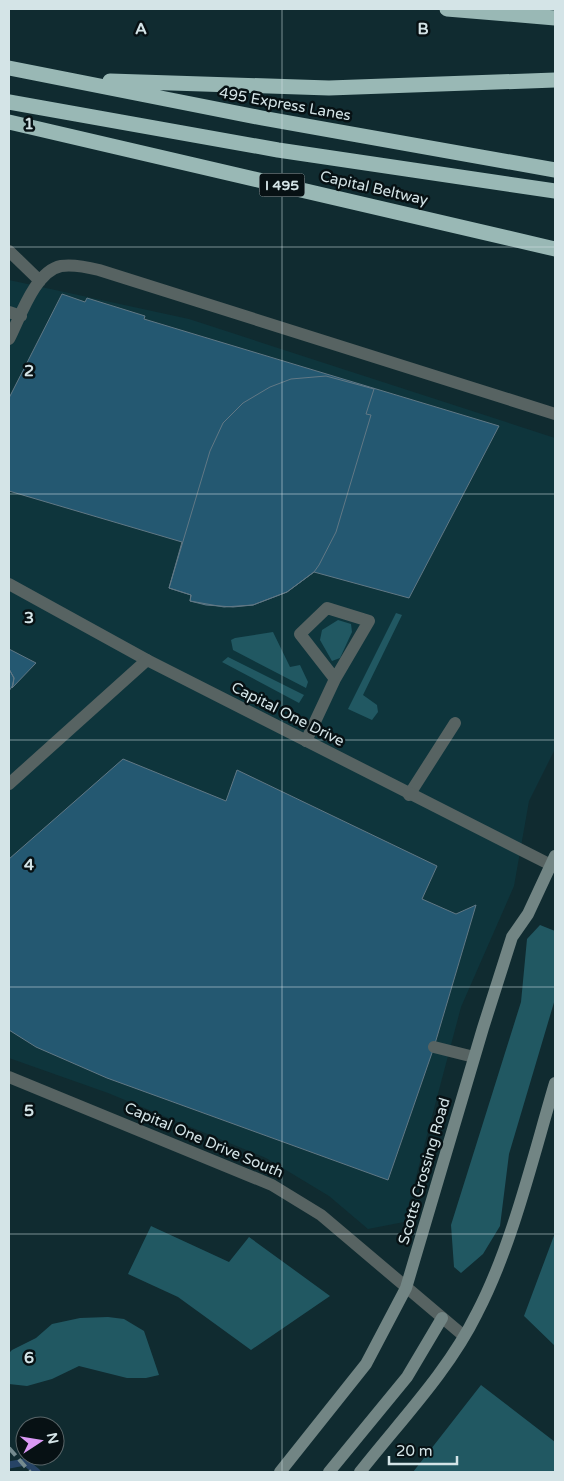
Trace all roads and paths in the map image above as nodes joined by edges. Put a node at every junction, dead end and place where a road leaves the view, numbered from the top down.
1 (447, 9) edge
2 (555, 18) edge
3 (9, 68) edge
4 (61, 79) junction
5 (555, 80) edge
6 (9, 102) edge
7 (9, 122) edge
8 (555, 170) edge
9 (555, 191) edge
10 (555, 249) edge
11 (9, 250) edge
12 (40, 281) junction
13 (15, 314) edge
14 (9, 339) edge
15 (555, 414) edge
16 (9, 584) edge
17 (147, 660) junction
18 (335, 678) junction
19 (455, 723) dead end
20 (306, 741) junction
21 (9, 784) edge
22 (409, 795) junction
23 (554, 863) edge
24 (434, 1047) dead end
25 (474, 1057) junction
26 (9, 1077) edge
27 (555, 1083) edge
28 (406, 1288) junction
29 (442, 1318) junction
30 (464, 1336) junction
31 (280, 1472) edge
32 (329, 1472) edge
33 (360, 1472) edge

1 - 2 highway
3 - 4 highway, 495 Express Lanes
4 - 5 highway
4 - 8 highway, 495 Express Lanes
6 - 9 highway
7 - 10 highway, Capital Beltway / I 495
11 - 12 street
12 - 13 street
12 - 15 street
13 - 14 street
16 - 17 street, Capital One Drive
17 - 20 street, Capital One Drive
17 - 21 street
18 - 18 street
18 - 20 street
19 - 22 street
20 - 22 street, Capital One Drive
22 - 23 street, Capital One Drive
23 - 25 main road, Scotts Crossing Road
24 - 25 street
25 - 28 main road, Scotts Crossing Road
26 - 28 street, Capital One Drive South
27 - 30 main road
28 - 29 street, Capital One Drive South
28 - 31 main road, Scotts Crossing Road
29 - 30 street, Capital One Drive South
29 - 32 main road
30 - 33 main road

